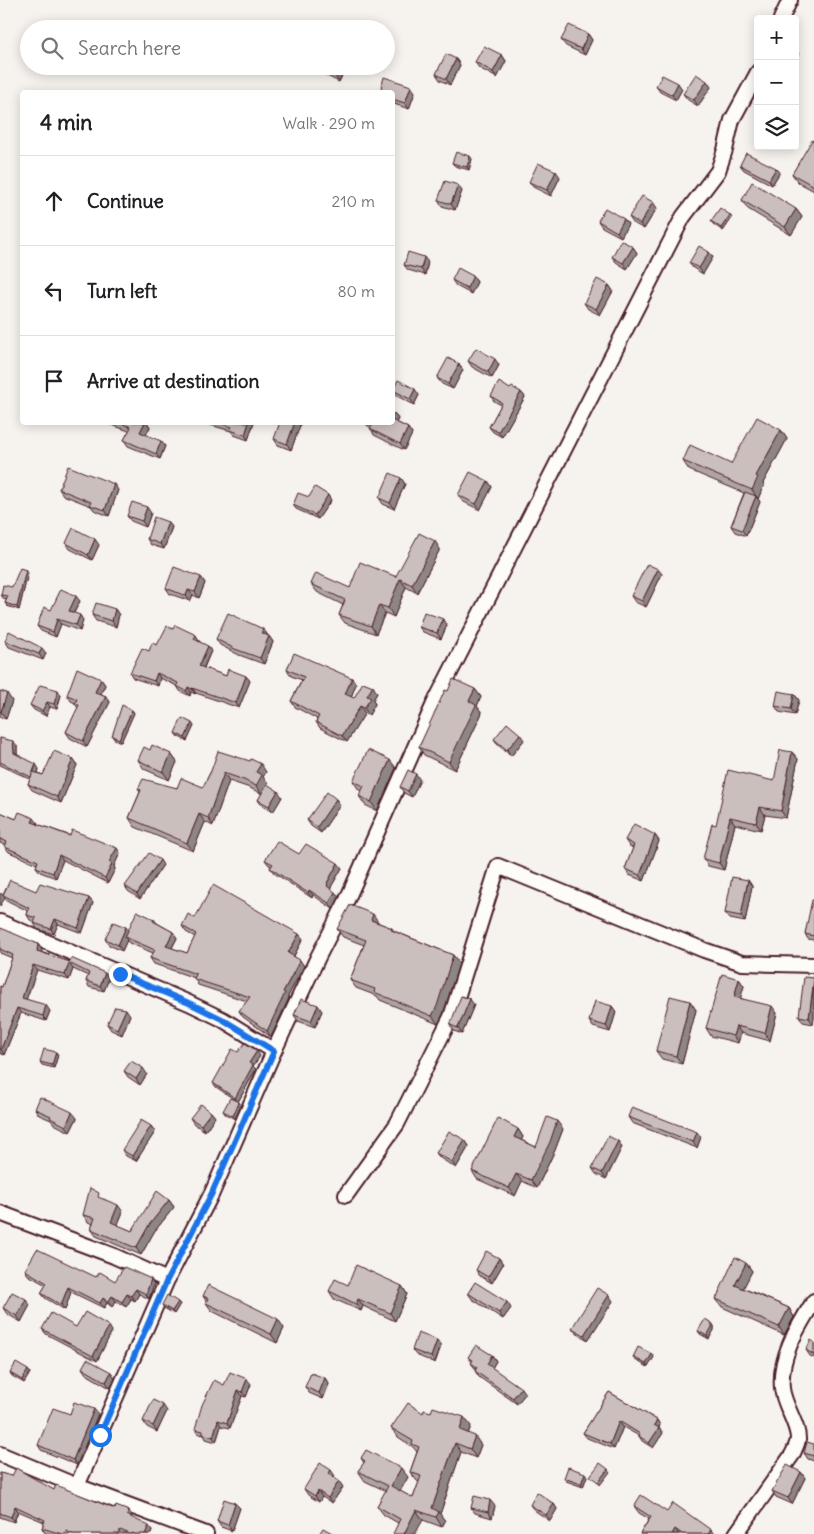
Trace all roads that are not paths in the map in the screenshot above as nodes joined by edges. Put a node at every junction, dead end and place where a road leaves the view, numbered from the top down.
1 (790, 0) edge
2 (783, 15) edge
3 (754, 79) edge
4 (0, 922) edge
5 (814, 965) edge
6 (274, 1051) junction
7 (346, 1195) dead end
8 (0, 1213) edge
9 (167, 1280) junction
10 (814, 1301) edge
11 (0, 1454) edge
12 (77, 1486) junction
13 (206, 1534) edge
14 (736, 1534) edge

1 - 2 street
3 - 6 street
4 - 6 street
5 - 7 street
6 - 9 street
8 - 9 street
9 - 12 street
10 - 14 street
11 - 12 street
12 - 13 street

